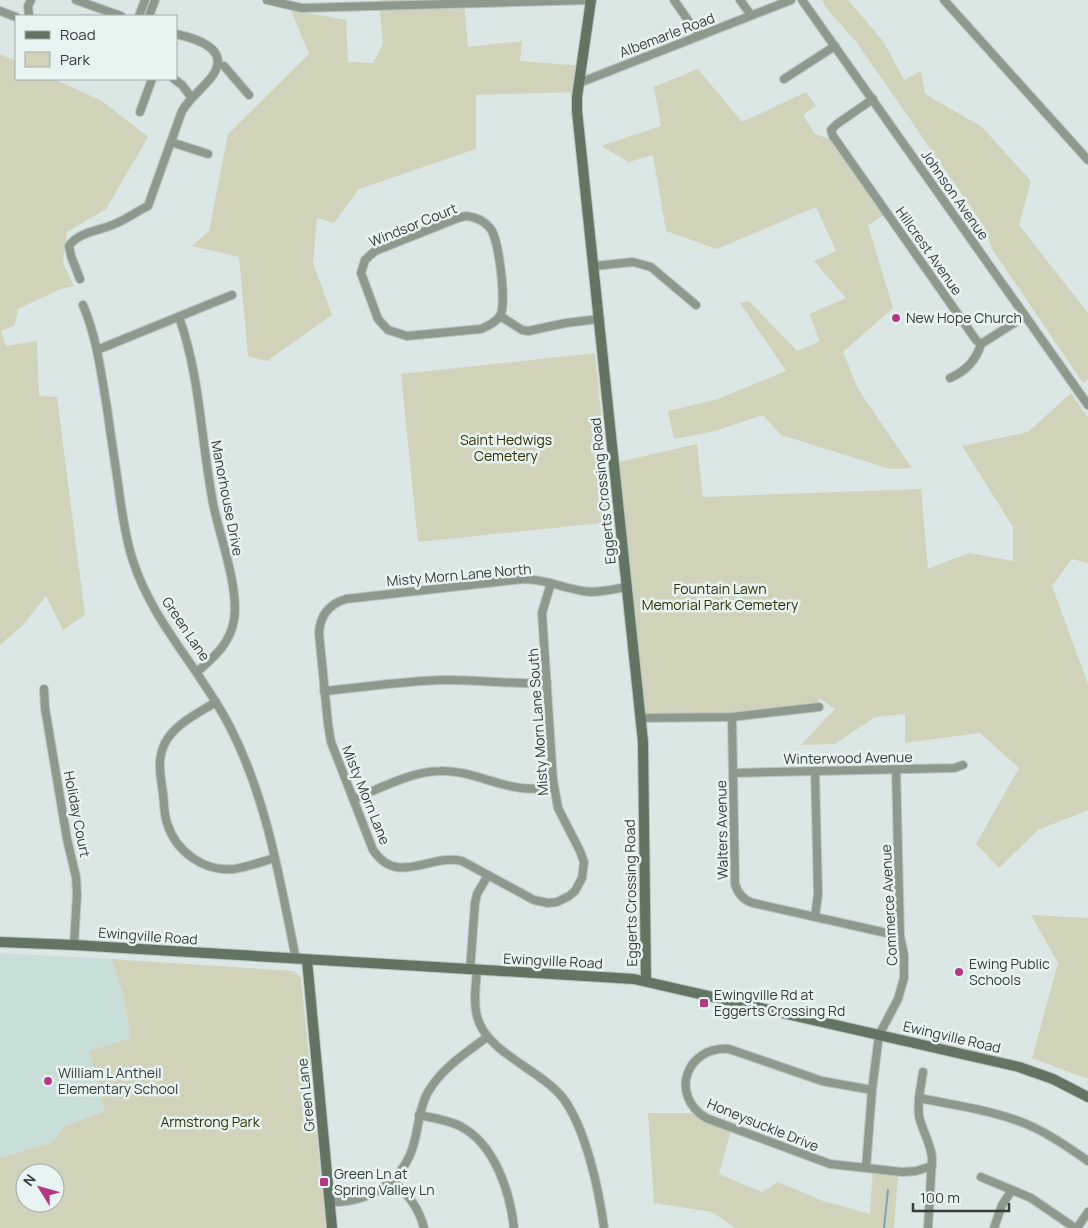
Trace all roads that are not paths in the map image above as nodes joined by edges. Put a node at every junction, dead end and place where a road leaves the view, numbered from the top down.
1 (32, 0) edge
2 (76, 0) edge
3 (145, 0) edge
4 (155, 0) edge
5 (267, 0) edge
6 (591, 0) edge
7 (674, 0) edge
8 (740, 0) edge
9 (791, 0) edge
10 (802, 0) edge
11 (944, 0) edge
12 (88, 2) edge
13 (330, 4) edge
14 (0, 11) edge
15 (29, 15) edge
16 (119, 15) edge
17 (139, 15) edge
18 (149, 15) edge
19 (751, 15) junction
20 (15, 17) edge
21 (178, 35) edge
22 (699, 36) junction
23 (835, 46) junction
24 (224, 66) dead end
25 (784, 79) dead end
26 (152, 80) edge
27 (175, 80) edge
28 (579, 82) junction
29 (249, 95) dead end
30 (191, 97) junction
31 (873, 99) junction
32 (140, 112) dead end
33 (172, 142) junction
34 (208, 154) dead end
35 (1088, 160) edge
36 (594, 266) junction
37 (80, 278) dead end
38 (232, 295) dead end
39 (83, 305) dead end
40 (696, 305) dead end
41 (500, 316) junction
42 (1026, 316) junction
43 (179, 317) junction
44 (599, 319) junction
45 (982, 344) junction
46 (98, 350) junction
47 (950, 378) dead end
48 (1088, 405) edge
49 (551, 583) junction
50 (627, 587) junction
51 (326, 612) joint
52 (197, 672) junction
53 (547, 683) junction
54 (44, 689) dead end
55 (324, 692) junction
56 (216, 702) junction
57 (819, 707) dead end
58 (732, 716) junction
59 (641, 718) junction
60 (963, 765) dead end
61 (896, 769) junction
62 (815, 771) junction
63 (733, 774) junction
64 (554, 788) junction
65 (353, 799) junction
66 (274, 858) junction
67 (488, 876) junction
68 (556, 902) joint
69 (815, 917) junction
70 (900, 936) junction
71 (0, 942) edge
72 (74, 945) junction
73 (302, 960) junction
74 (473, 970) junction
75 (646, 981) junction
76 (879, 1035) junction
77 (487, 1037) junction
78 (923, 1072) dead end
79 (872, 1090) junction
80 (1088, 1097) edge
81 (919, 1098) junction
82 (419, 1115) junction
83 (1088, 1161) edge
84 (932, 1166) junction
85 (866, 1168) junction
86 (981, 1177) dead end
87 (392, 1180) junction
88 (1012, 1190) junction
89 (330, 1202) junction
90 (1088, 1212) edge
91 (332, 1228) edge
92 (424, 1228) edge
93 (514, 1228) edge
94 (604, 1228) edge
95 (928, 1228) edge
96 (994, 1228) edge
97 (1076, 1228) edge

1 - 15 street
2 - 12 street
3 - 17 street
4 - 18 street
5 - 13 street
6 - 13 street
6 - 28 street, Eggerts Crossing Road
7 - 22 street
8 - 19 street
9 - 19 street, Albemarle Road
10 - 23 street, Johnson Avenue
11 - 35 street
12 - 16 street
14 - 20 street
19 - 22 street, Albemarle Road
21 - 30 street
22 - 28 street, Albemarle Road
23 - 25 street
23 - 31 street, Johnson Avenue
24 - 29 street
26 - 32 street
27 - 30 street
28 - 36 street, Eggerts Crossing Road
30 - 33 street
31 - 42 street, Johnson Avenue
31 - 45 street, Hillcrest Avenue
33 - 34 street
33 - 37 street
36 - 40 street
36 - 44 street, Eggerts Crossing Road
38 - 43 street
39 - 46 street, Green Lane
41 - 41 street, Windsor Court
41 - 44 street
42 - 45 street
42 - 48 street, Johnson Avenue
43 - 46 street
43 - 52 street, Manorhouse Drive
44 - 50 street, Eggerts Crossing Road
45 - 47 street
46 - 52 street, Green Lane
49 - 50 street, Misty Morn Lane North
49 - 51 street, Misty Morn Lane North
49 - 53 street, Misty Morn Lane South
50 - 59 street, Eggerts Crossing Road
51 - 55 street, Misty Morn Lane
52 - 56 street, Green Lane
53 - 55 street
53 - 64 street, Misty Morn Lane South
54 - 72 street, Holiday Court
55 - 65 street, Misty Morn Lane
56 - 66 street, Green Lane
56 - 66 street
57 - 58 street
58 - 59 street
58 - 63 street, Walters Avenue
59 - 75 street, Eggerts Crossing Road
60 - 61 street, Winterwood Avenue
61 - 62 street, Winterwood Avenue
61 - 70 street, Commerce Avenue
62 - 63 street, Winterwood Avenue
62 - 69 street
63 - 69 street, Walters Avenue
64 - 65 street
64 - 68 street, Misty Morn Lane South
65 - 67 street, Misty Morn Lane
66 - 73 street, Green Lane
67 - 68 street, Misty Morn Lane
67 - 74 street
69 - 70 street, Walters Avenue
70 - 76 street, Commerce Avenue
71 - 72 street, Ewingville Road
72 - 73 street, Ewingville Road
73 - 74 street, Ewingville Road
73 - 89 street, Green Lane
74 - 75 street, Ewingville Road
74 - 77 street
75 - 76 street, Ewingville Road
76 - 79 street
76 - 80 street, Ewingville Road
77 - 82 street
77 - 94 street
78 - 81 street
79 - 85 street
79 - 85 street, Honeysuckle Drive
81 - 83 street
81 - 84 street
82 - 87 street
82 - 93 street
84 - 85 street, Honeysuckle Drive
84 - 95 street
86 - 88 street
87 - 89 street
87 - 92 street
88 - 96 street
88 - 97 street
89 - 91 street, Green Lane
90 - 97 street

